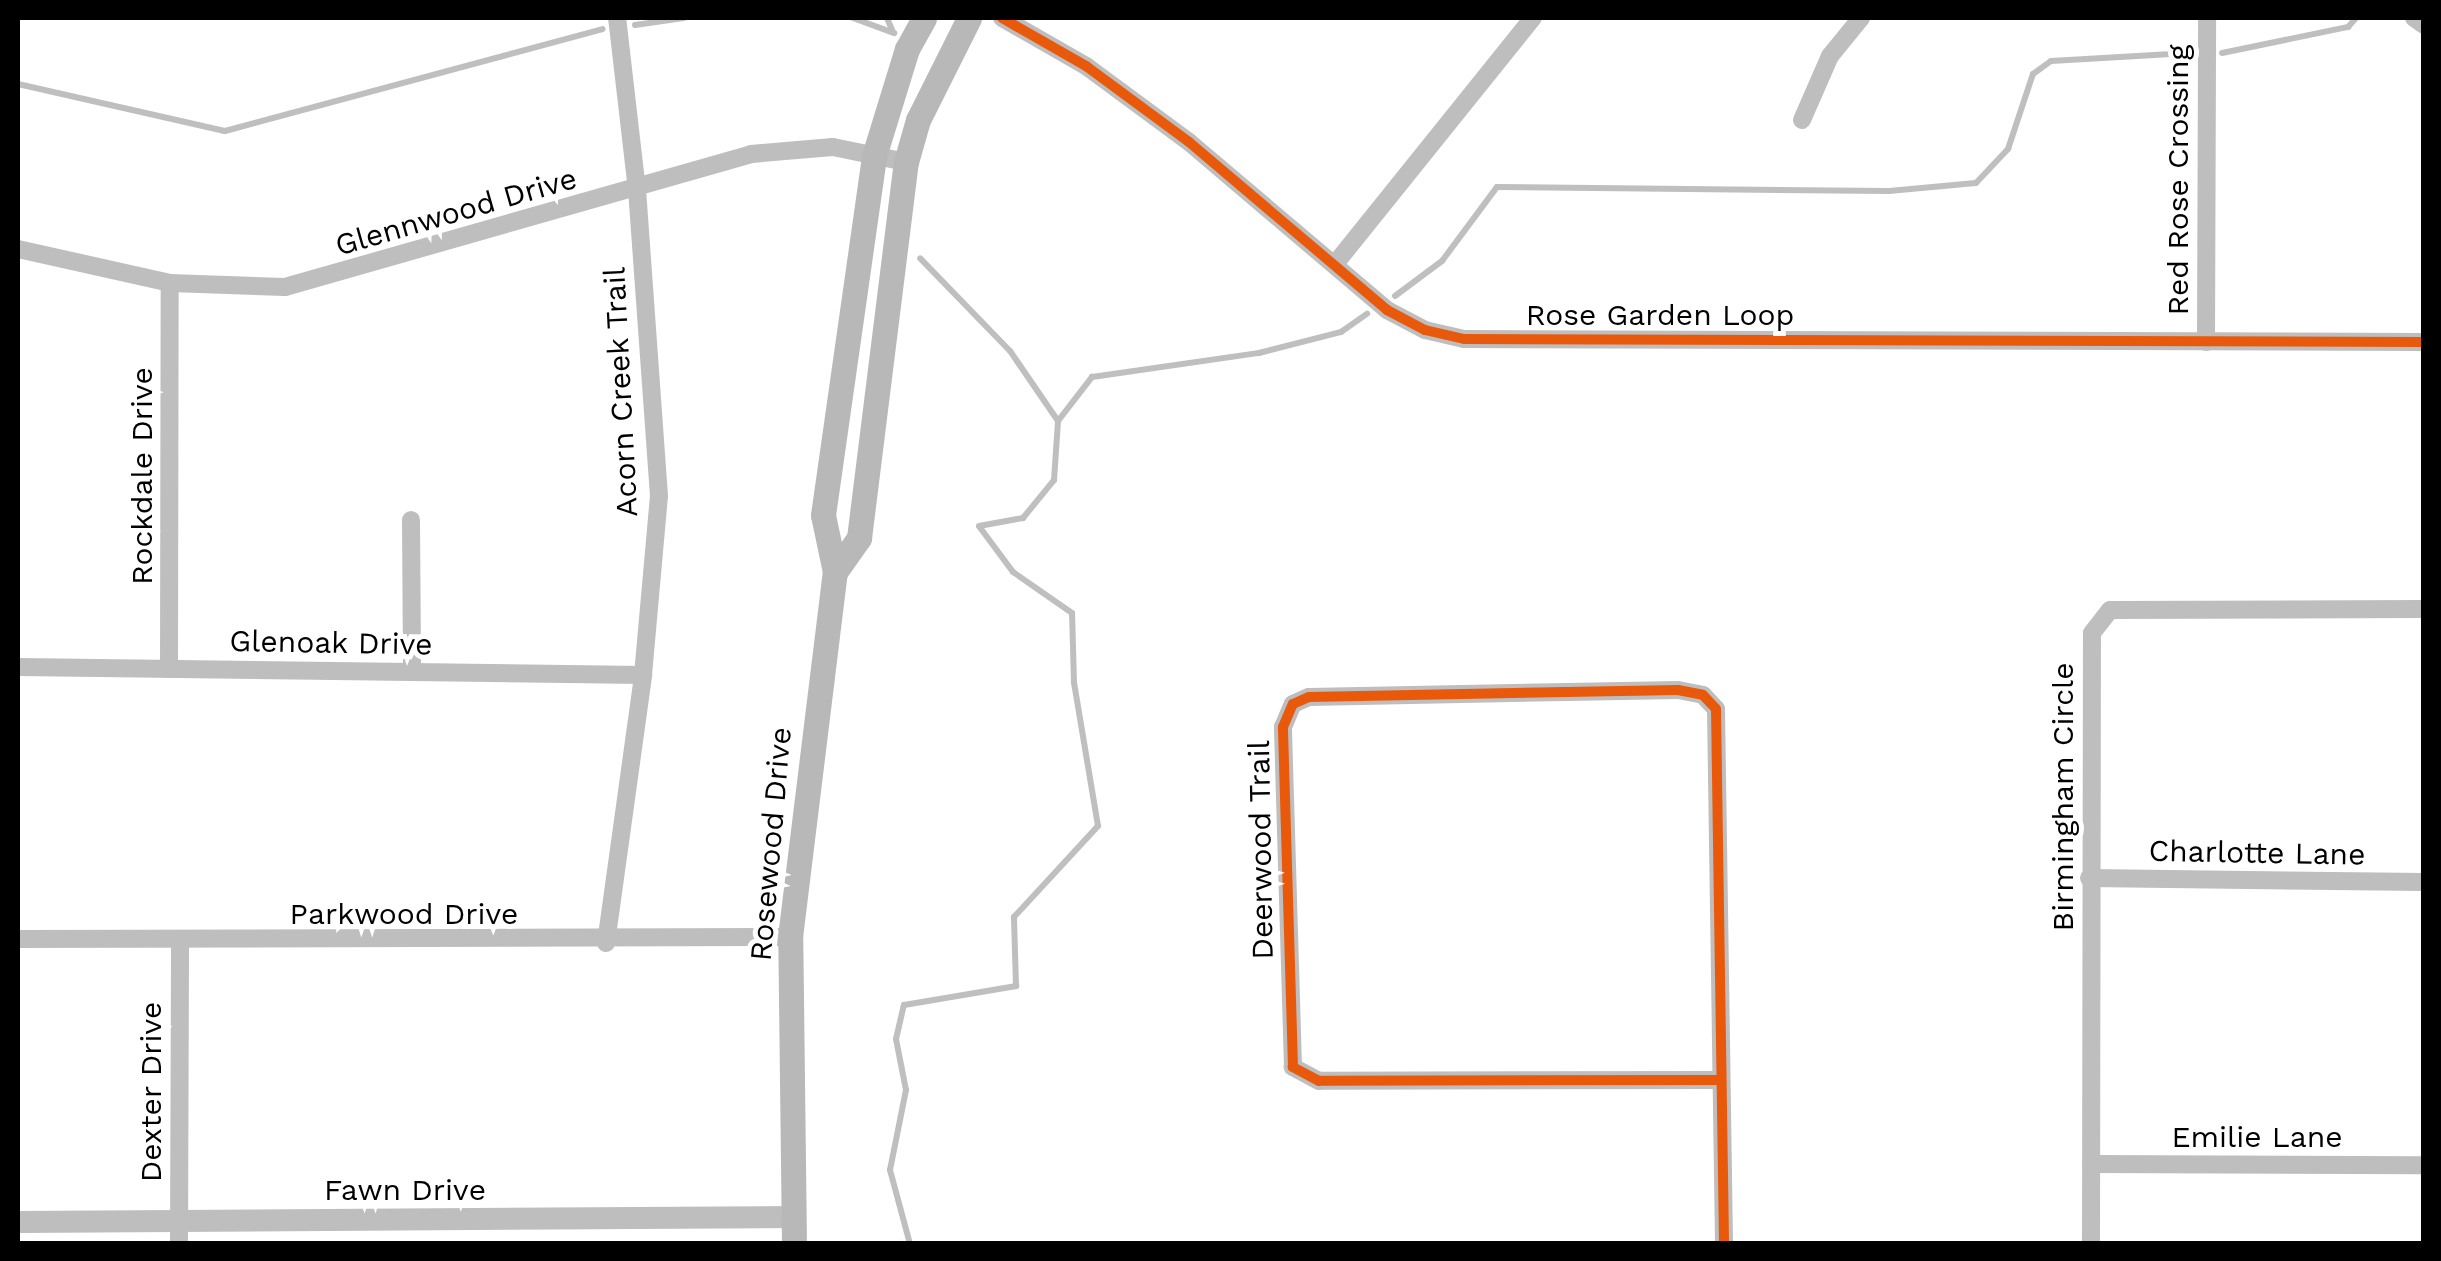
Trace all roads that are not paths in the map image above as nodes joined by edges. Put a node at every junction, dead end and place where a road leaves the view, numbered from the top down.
1 (617, 18) edge
2 (924, 18) edge
3 (969, 18) edge
4 (1002, 18) edge
5 (1532, 18) edge
6 (1861, 18) edge
7 (2206, 18) edge
8 (2414, 18) edge
9 (2424, 26) edge
10 (1802, 120) dead end
11 (874, 156) junction
12 (906, 162) junction
13 (638, 190) junction
14 (18, 249) edge
15 (1335, 264) junction
16 (170, 282) junction
17 (2206, 342) junction
18 (2424, 342) edge
19 (411, 520) dead end
20 (835, 572) junction
21 (2424, 608) edge
22 (18, 667) edge
23 (169, 669) junction
24 (412, 672) junction
25 (643, 675) junction
26 (2089, 878) junction
27 (2424, 882) edge
28 (790, 938) junction
29 (18, 940) edge
30 (180, 940) junction
31 (606, 942) junction
32 (1722, 1080) junction
33 (2091, 1164) junction
34 (2424, 1165) edge
35 (18, 1222) edge
36 (794, 1230) edge
37 (178, 1232) edge
38 (1724, 1244) edge
39 (2092, 1244) edge

1 - 13 street, Acorn Creek Trail
2 - 11 main road, Rosewood Drive
3 - 12 main road, Rosewood Drive
4 - 15 street, Rose Garden Loop
5 - 15 street
6 - 10 street
7 - 17 street, Red Rose Crossing
8 - 9 street
11 - 12 street, Glennwood Drive
11 - 13 street, Glennwood Drive
11 - 20 main road, Rosewood Drive
12 - 20 main road, Rosewood Drive
13 - 16 street, Glennwood Drive
13 - 25 street, Acorn Creek Trail
14 - 16 street, Glennwood Drive
15 - 17 street, Rose Garden Loop
16 - 23 street, Rockdale Drive
17 - 18 street, Rose Garden Loop
19 - 24 street
20 - 28 main road, Rosewood Drive
21 - 26 street, Birmingham Circle
22 - 23 street, Glenoak Drive
23 - 24 street, Glenoak Drive
24 - 25 street, Glenoak Drive
25 - 31 street, Acorn Creek Trail
26 - 27 street, Charlotte Lane
26 - 33 street, Birmingham Circle
28 - 31 street, Parkwood Drive
28 - 36 main road, Rosewood Drive
29 - 30 street, Parkwood Drive
30 - 31 street, Parkwood Drive
30 - 37 street, Dexter Drive
32 - 32 street, Deerwood Trail
32 - 38 street, Deerwood Trail
33 - 34 street, Emilie Lane
33 - 39 street, Birmingham Circle
35 - 37 street, Fawn Drive
36 - 37 street, Fawn Drive

